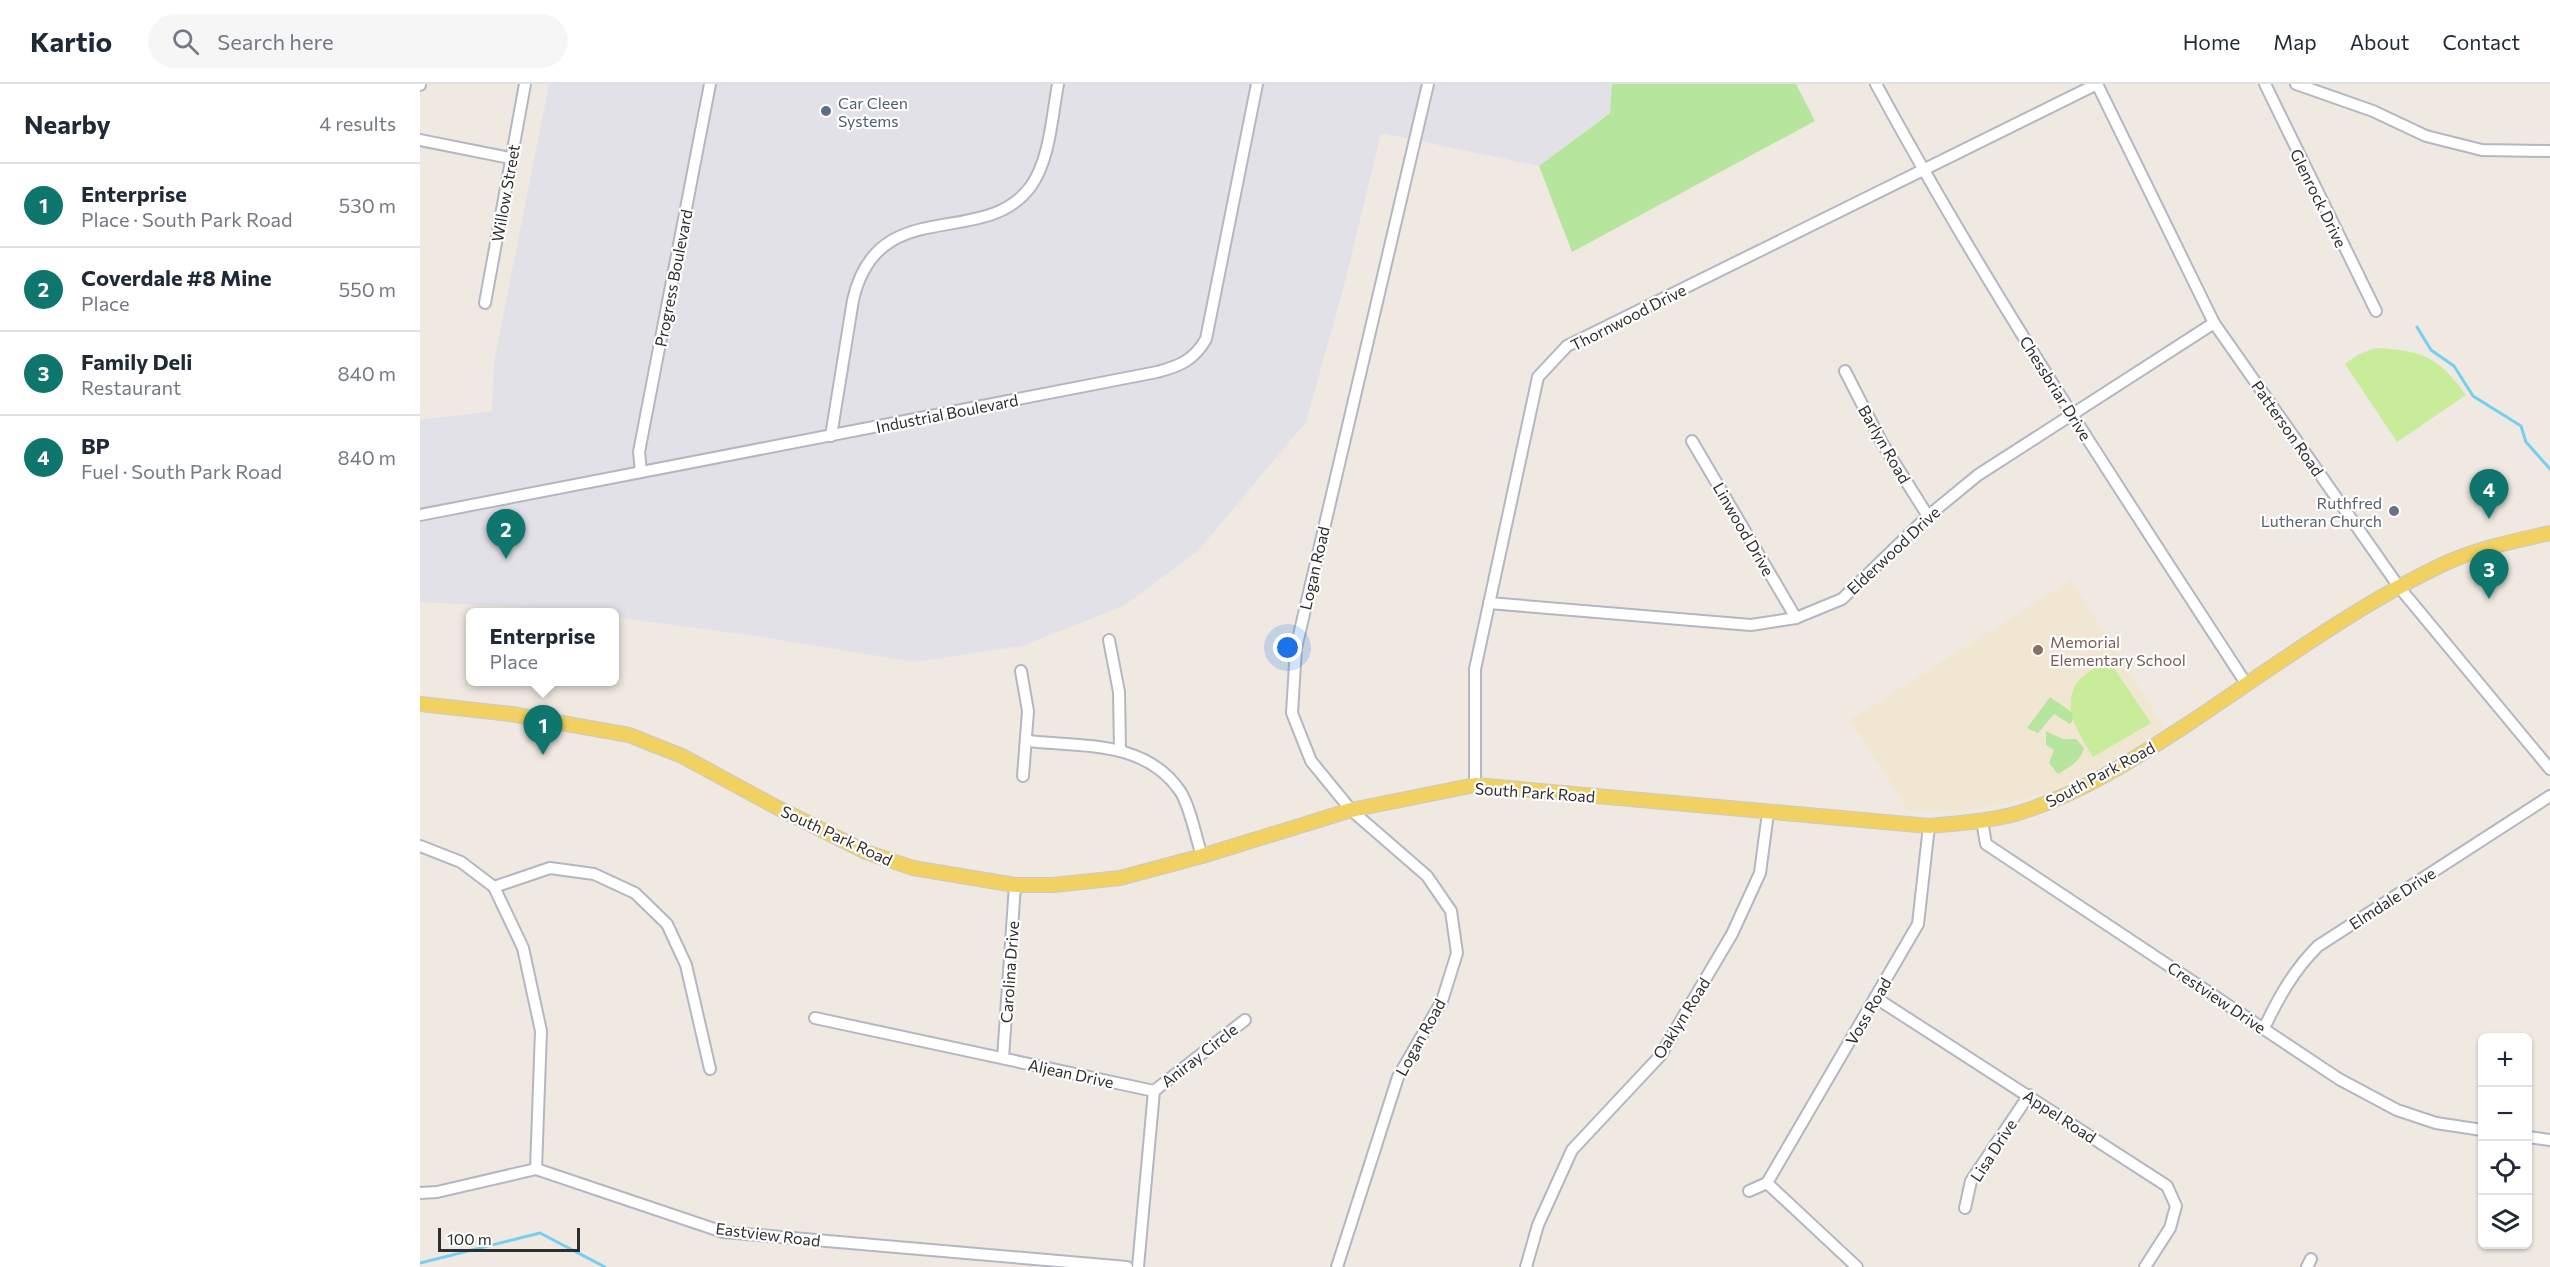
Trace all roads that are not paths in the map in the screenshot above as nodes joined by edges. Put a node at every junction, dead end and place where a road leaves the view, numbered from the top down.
1 (525, 84) edge
2 (710, 84) edge
3 (1058, 84) edge
4 (1257, 84) edge
5 (1428, 84) edge
6 (1876, 84) edge
7 (2097, 84) edge
8 (2265, 84) edge
9 (2296, 84) edge
10 (420, 140) edge
11 (2550, 151) edge
12 (510, 158) junction
13 (1923, 171) junction
14 (485, 303) dead end
15 (2376, 311) dead end
16 (2214, 323) junction
17 (1845, 371) dead end
18 (2072, 416) junction
19 (831, 436) junction
20 (1692, 441) dead end
21 (641, 472) junction
22 (420, 515) edge
23 (1928, 516) junction
24 (2550, 533) edge
25 (2399, 587) junction
26 (1489, 603) junction
27 (1796, 618) junction
28 (1109, 640) dead end
29 (1021, 670) dead end
30 (2247, 685) junction
31 (420, 704) edge
32 (1028, 741) junction
33 (1120, 749) junction
34 (2550, 769) edge
35 (1023, 776) dead end
36 (1475, 785) junction
37 (2550, 796) edge
38 (1351, 810) junction
39 (1768, 813) junction
40 (1982, 821) junction
41 (1929, 826) junction
42 (420, 846) edge
43 (1202, 856) junction
44 (1015, 885) junction
45 (494, 887) junction
46 (1876, 998) junction
47 (815, 1018) dead end
48 (1245, 1020) dead end
49 (2264, 1028) junction
50 (1003, 1058) junction
51 (710, 1069) dead end
52 (1154, 1091) junction
53 (2029, 1095) junction
54 (2478, 1129) edge
55 (2532, 1138) edge
56 (2550, 1140) edge
57 (536, 1169) junction
58 (1767, 1183) junction
59 (1749, 1191) dead end
60 (420, 1193) edge
61 (1965, 1208) dead end
62 (1127, 1267) edge
63 (1138, 1267) edge
64 (1336, 1267) edge
65 (1526, 1267) edge
66 (1857, 1267) edge
67 (2145, 1267) edge

1 - 12 street, Willow Street
2 - 21 street, Progress Boulevard
3 - 19 street
4 - 19 street, Industrial Boulevard
5 - 38 street, Logan Road
6 - 13 street, Chessbriar Drive
7 - 13 street, Thornwood Drive
7 - 16 street, Patterson Road
8 - 15 street, Glenrock Drive
9 - 11 street
10 - 12 street
12 - 14 street, Willow Street
13 - 18 street, Chessbriar Drive
13 - 26 street, Thornwood Drive
16 - 18 street, Elderwood Drive
16 - 25 street, Patterson Road
17 - 23 street, Barlyn Road
18 - 23 street, Elderwood Drive
18 - 30 street, Chessbriar Drive
19 - 21 street, Industrial Boulevard
20 - 27 street, Linwood Drive
21 - 22 street, Industrial Boulevard
23 - 27 street, Elderwood Drive
24 - 25 main road, South Park Road
25 - 30 main road, South Park Road
25 - 34 street, Patterson Road
26 - 27 street, Elderwood Drive
26 - 36 street, Thornwood Drive
28 - 33 street
29 - 32 street
30 - 40 main road, South Park Road
31 - 44 main road, South Park Road
32 - 33 street
32 - 35 street
33 - 43 street
36 - 38 main road, South Park Road
36 - 39 main road, South Park Road
37 - 49 street, Elmdale Drive
38 - 43 main road, South Park Road
38 - 64 street, Logan Road
39 - 41 main road, South Park Road
39 - 65 street, Oaklyn Road
40 - 41 main road, South Park Road
40 - 49 street, Crestview Drive
41 - 46 street, Voss Road
42 - 45 street
43 - 44 main road, South Park Road
44 - 50 street, Carolina Drive
45 - 51 street
45 - 57 street
46 - 53 street, Appel Road
46 - 58 street, Voss Road
47 - 50 street, Aljean Drive
48 - 52 street, Aniray Circle
49 - 54 street, Crestview Drive
50 - 52 street, Aljean Drive
52 - 63 street
53 - 61 street, Lisa Drive
53 - 67 street, Appel Road
55 - 56 street
57 - 60 street
57 - 62 street, Eastview Road
58 - 59 street
58 - 66 street

